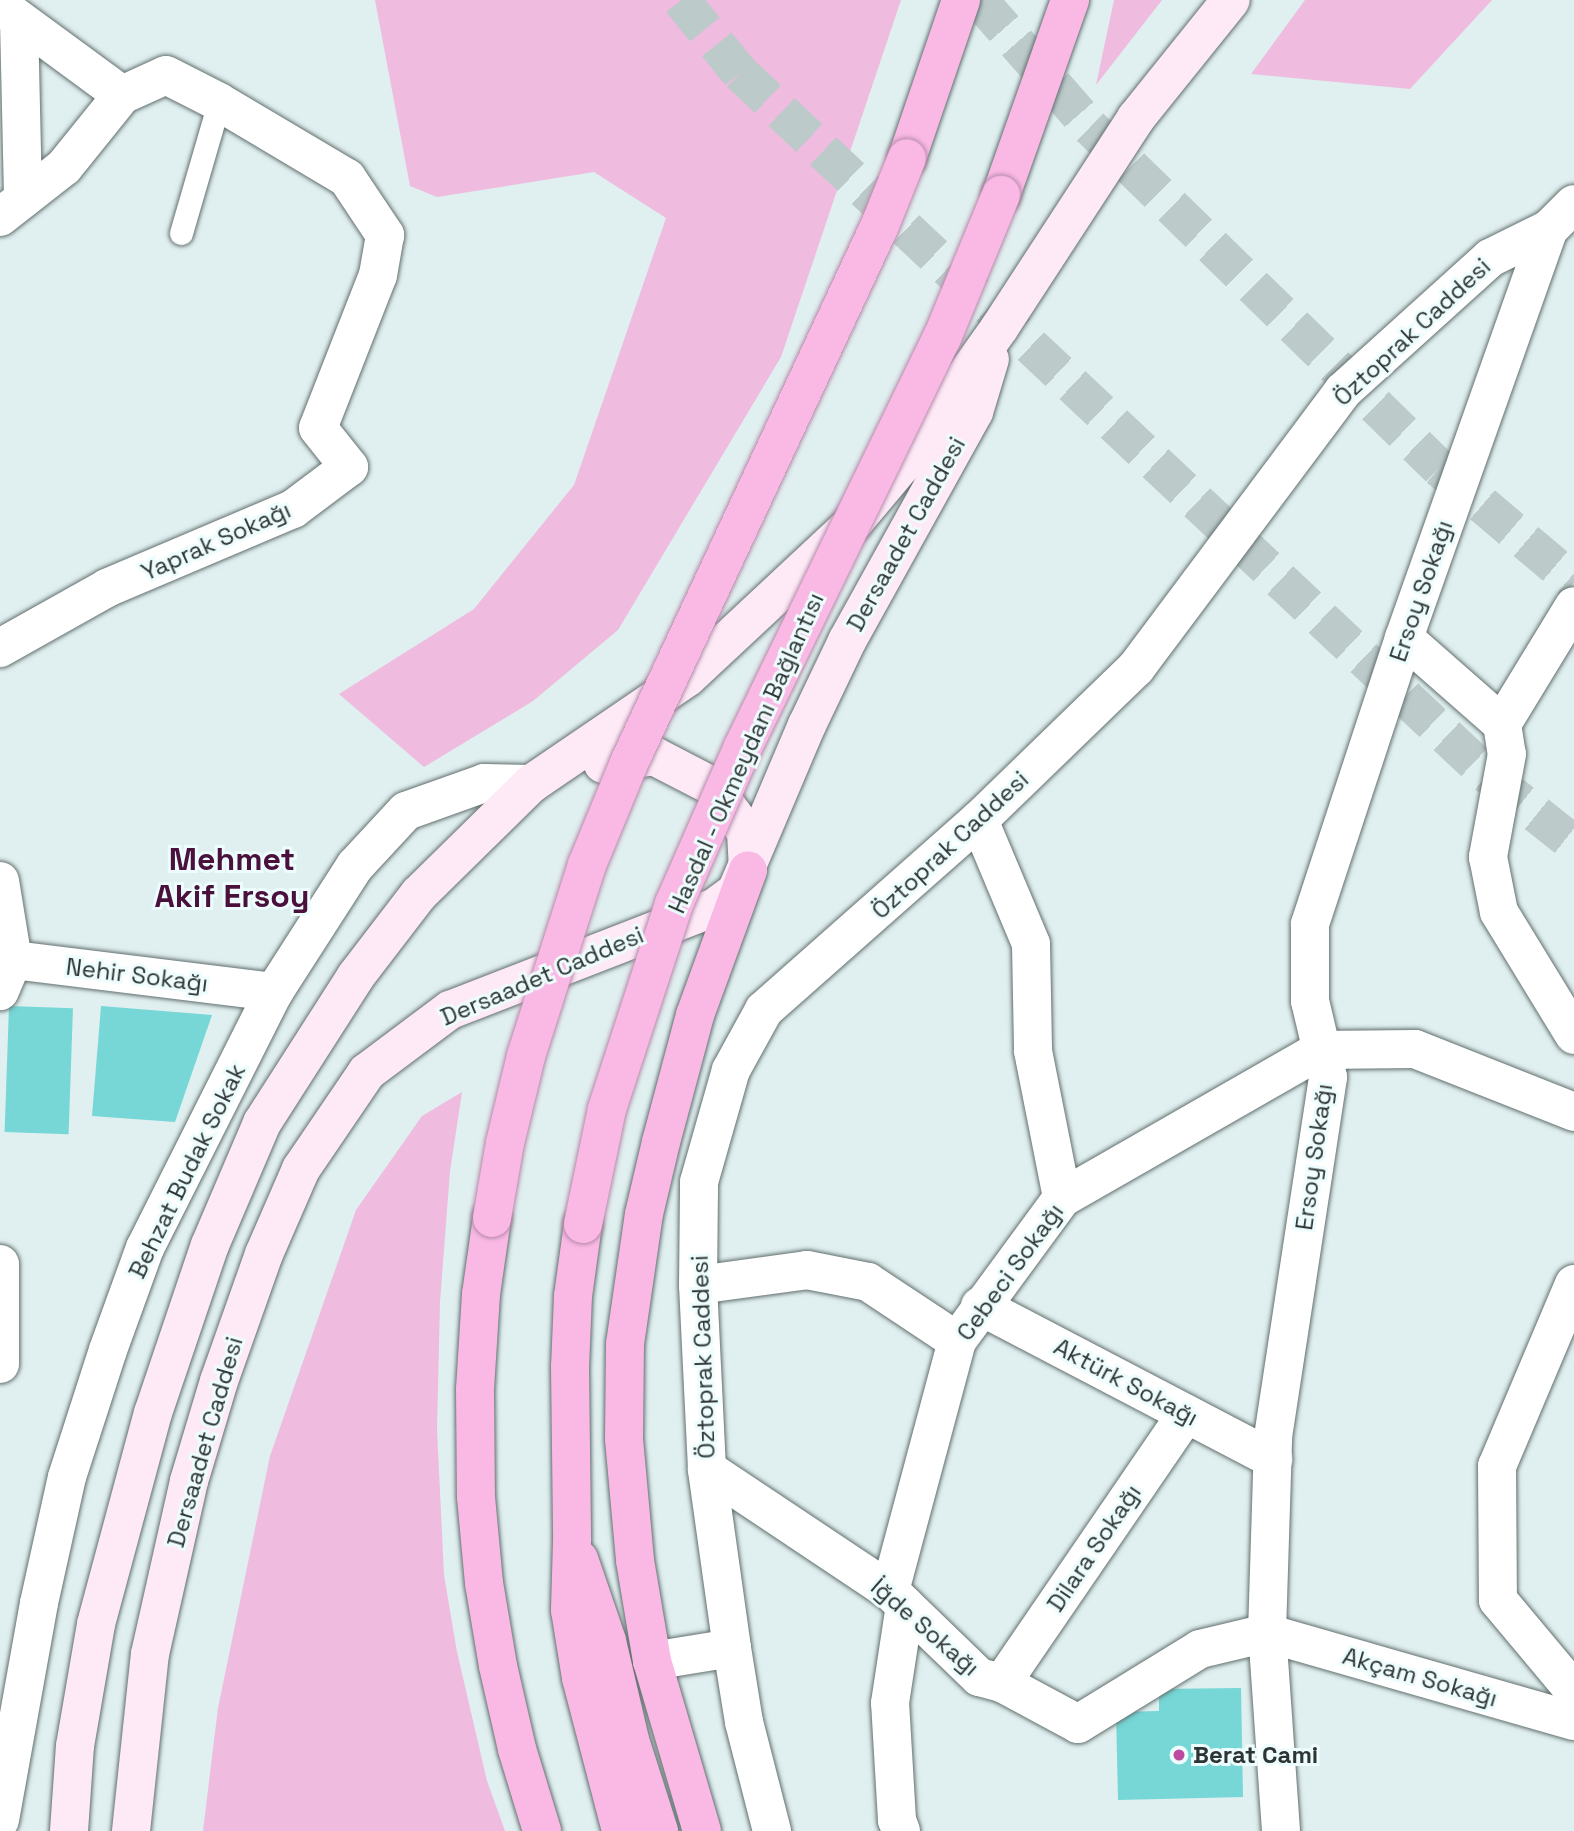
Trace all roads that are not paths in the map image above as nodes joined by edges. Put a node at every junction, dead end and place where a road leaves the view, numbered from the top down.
1 (961, 0) edge
2 (1070, 0) edge
3 (1231, 0) edge
4 (9, 13) edge
5 (122, 95) junction
6 (219, 102) junction
7 (12, 208) edge
8 (1562, 216) edge
9 (181, 233) dead end
10 (1000, 327) junction
11 (1574, 606) edge
12 (1404, 638) junction
13 (0, 648) edge
14 (1502, 724) junction
15 (531, 784) junction
16 (979, 820) junction
17 (748, 870) junction
18 (0, 881) edge
19 (4, 971) edge
20 (274, 992) junction
21 (1574, 1035) edge
22 (1320, 1050) junction
23 (1574, 1112) edge
24 (1062, 1198) junction
25 (0, 1264) edge
26 (1574, 1283) edge
27 (698, 1285) junction
28 (980, 1306) junction
29 (957, 1340) junction
30 (6, 1363) edge
31 (1186, 1414) junction
32 (1273, 1459) junction
33 (707, 1469) junction
34 (572, 1541) junction
35 (897, 1598) junction
36 (1267, 1633) junction
37 (732, 1648) junction
38 (652, 1661) junction
39 (1002, 1683) junction
40 (1574, 1691) edge
41 (1574, 1721) edge
42 (0, 1820) edge
43 (69, 1831) edge
44 (131, 1831) edge
45 (542, 1831) edge
46 (621, 1831) edge
47 (659, 1831) edge
48 (702, 1831) edge
49 (772, 1831) edge
50 (901, 1831) edge
51 (1281, 1831) edge

1 - 45 highway, bridge
2 - 34 highway, Hasdal - Okmeydanı Bağlantısı, bridge
3 - 10 main road, Dersaadet Caddesi
4 - 5 street
4 - 7 street
5 - 6 street
5 - 7 street
6 - 9 lane
6 - 13 street, Yaprak Sokağı
8 - 12 street, Ersoy Sokağı
8 - 16 street, Öztoprak Caddesi
10 - 15 main road, Dersaadet Caddesi
10 - 17 main road, Dersaadet Caddesi
11 - 14 street
12 - 14 street
12 - 22 street, Ersoy Sokağı
14 - 21 street
15 - 17 main road
15 - 20 street, Behzat Budak Sokak
15 - 43 main road, Dersaadet Caddesi
16 - 24 street
16 - 27 street, Öztoprak Caddesi
17 - 38 highway
17 - 44 main road, Dersaadet Caddesi
18 - 19 street
19 - 20 street, Nehir Sokağı
20 - 42 street, Behzat Budak Sokak
22 - 23 street
22 - 24 street, Cebeci Sokağı
22 - 32 street, Ersoy Sokağı
24 - 28 street, Cebeci Sokağı
25 - 30 street
26 - 40 street
27 - 29 street
27 - 33 street, Öztoprak Caddesi
28 - 29 street, Cebeci Sokağı
28 - 31 street, Aktürk Sokağı
29 - 35 street, Cebeci Sokağı
31 - 32 street, Aktürk Sokağı
31 - 39 street, Dilara Sokağı
32 - 36 street, Ersoy Sokağı
33 - 35 street, İğde Sokağı
33 - 37 street, Öztoprak Caddesi
34 - 46 highway, Hasdal - Okmeydanı Bağlantısı
34 - 47 highway
35 - 39 street, İğde Sokağı
35 - 50 street, Cebeci Sokağı
36 - 39 street, İğde Sokağı
36 - 41 street, Akçam Sokağı
36 - 51 street, Ersoy Sokağı
37 - 38 street
37 - 49 street, Öztoprak Caddesi
38 - 48 highway

